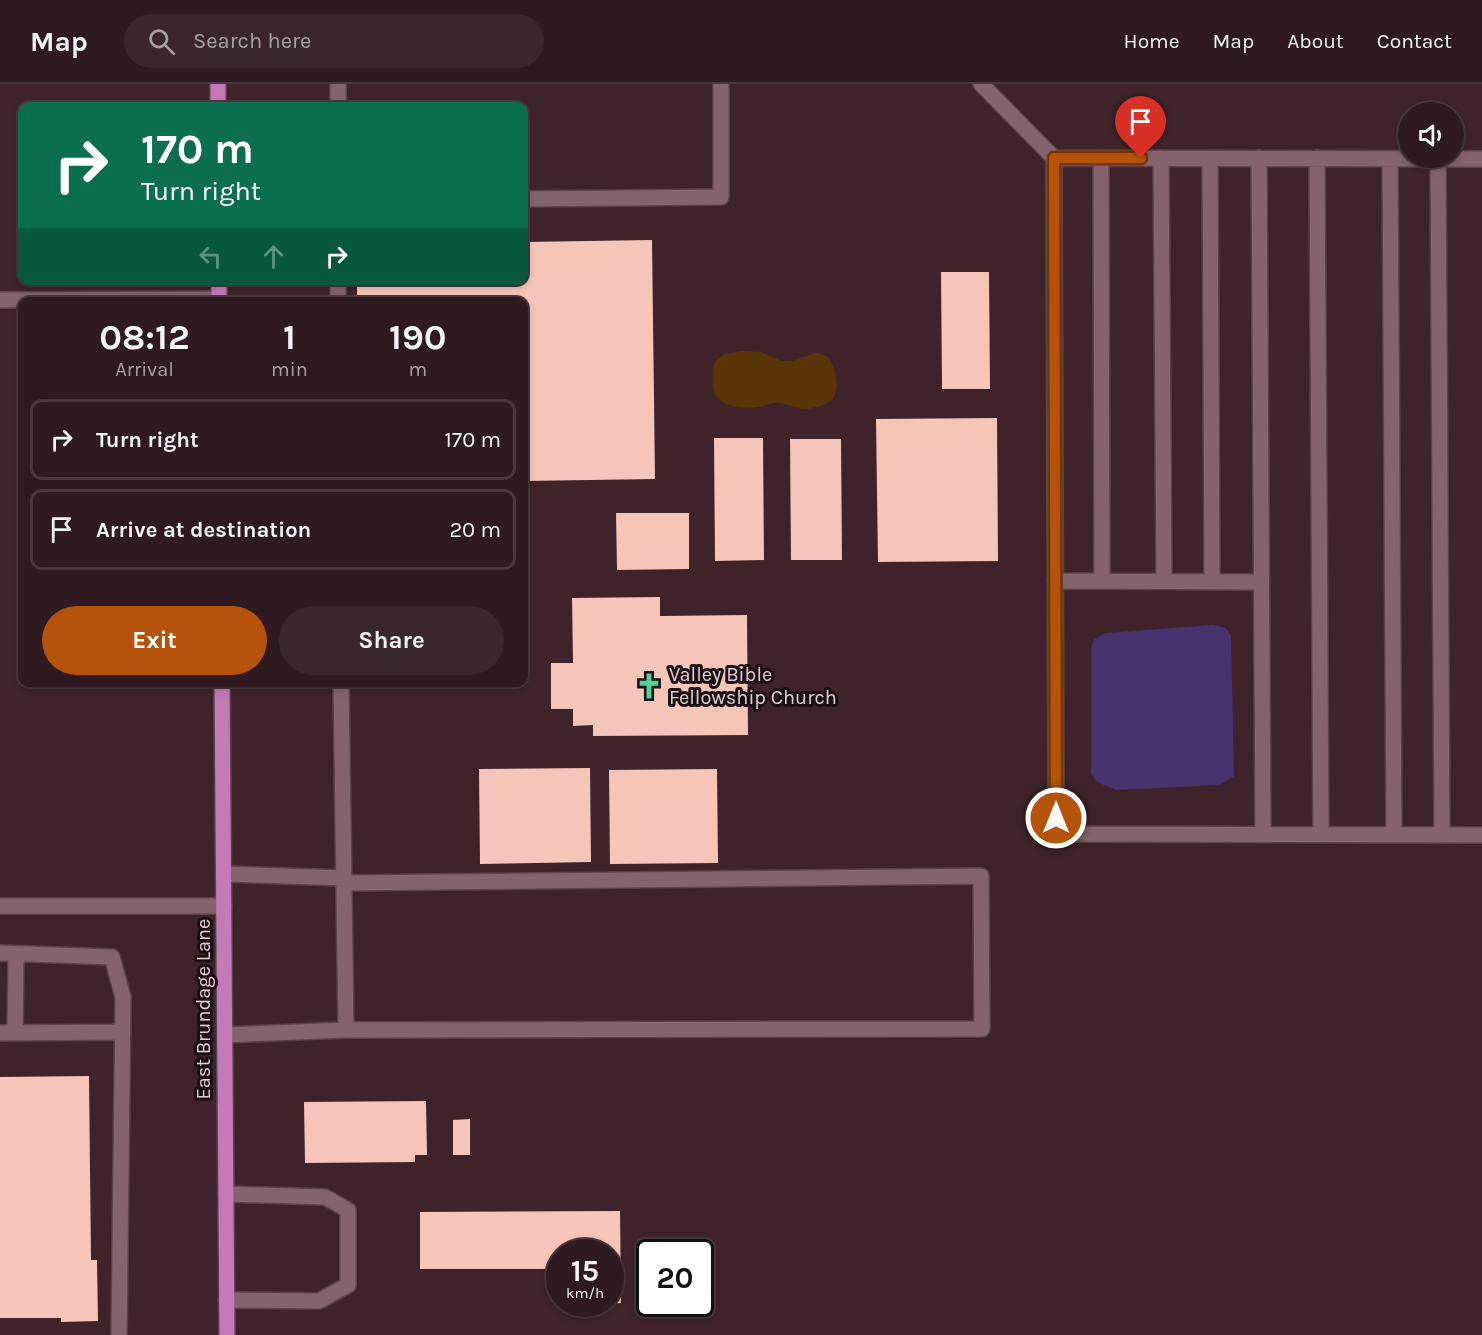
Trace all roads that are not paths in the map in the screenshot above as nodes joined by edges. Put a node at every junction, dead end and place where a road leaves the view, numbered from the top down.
1 (218, 84) edge
2 (338, 84) edge
3 (722, 84) edge
4 (981, 84) edge
5 (218, 102) edge
6 (338, 102) edge
7 (1054, 158) junction
8 (1101, 158) junction
9 (1161, 158) junction
10 (1259, 158) junction
11 (1317, 158) junction
12 (1210, 159) junction
13 (1390, 159) junction
14 (1398, 159) edge
15 (1464, 159) edge
16 (1482, 159) edge
17 (1438, 168) edge
18 (528, 199) edge
19 (0, 300) edge
20 (18, 300) edge
21 (1055, 581) junction
22 (1102, 581) junction
23 (1164, 582) junction
24 (1212, 582) junction
25 (1261, 582) junction
26 (222, 687) edge
27 (341, 687) edge
28 (1263, 834) junction
29 (1321, 834) junction
30 (1394, 834) junction
31 (1442, 835) junction
32 (1482, 835) edge
33 (224, 874) junction
34 (344, 880) junction
35 (0, 906) edge
36 (224, 906) junction
37 (8, 954) edge
38 (346, 1030) junction
39 (123, 1032) junction
40 (8, 1033) edge
41 (225, 1035) junction
42 (226, 1194) junction
43 (226, 1300) junction
44 (119, 1335) edge
45 (227, 1335) edge

1 - 5 main road
2 - 6 lane
3 - 18 lane
4 - 7 lane
7 - 8 lane
7 - 21 lane
8 - 9 lane
8 - 22 lane
9 - 12 lane
9 - 23 lane
10 - 11 lane
10 - 12 lane
10 - 25 lane
11 - 13 lane
11 - 29 lane
12 - 24 lane
13 - 14 lane
13 - 30 lane
15 - 16 lane
17 - 31 lane
19 - 20 lane
21 - 22 lane
21 - 28 lane
22 - 23 lane
23 - 24 lane
24 - 25 lane
25 - 28 lane
26 - 33 main road, East Brundage Lane
27 - 34 lane
28 - 29 lane
29 - 30 lane
30 - 31 lane
31 - 32 lane
33 - 34 lane
33 - 36 main road, East Brundage Lane
34 - 38 lane
34 - 38 lane
35 - 36 lane
36 - 41 main road, East Brundage Lane
37 - 39 lane
37 - 40 lane
38 - 41 lane
39 - 40 lane
39 - 44 lane
41 - 42 main road, East Brundage Lane
42 - 43 main road, East Brundage Lane
42 - 43 lane
43 - 45 main road, East Brundage Lane

